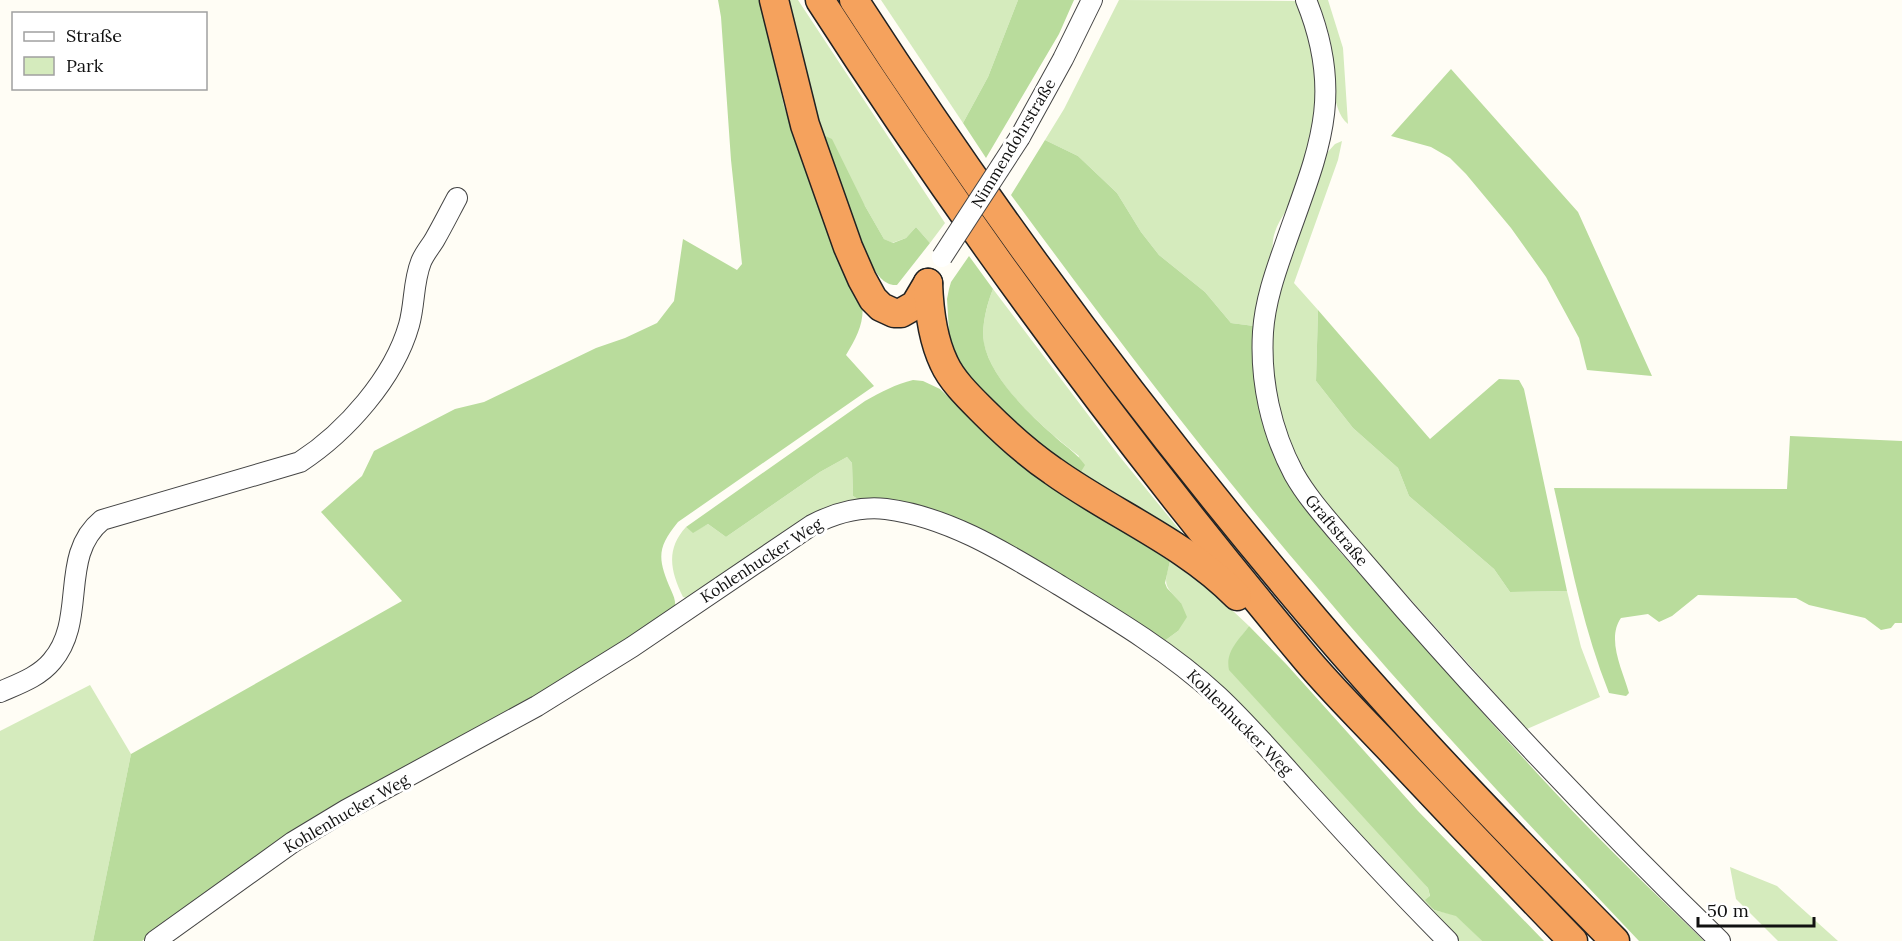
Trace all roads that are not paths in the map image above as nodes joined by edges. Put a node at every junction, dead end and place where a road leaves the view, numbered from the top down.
1 (774, 0) edge
2 (820, 0) edge
3 (854, 0) edge
4 (873, 0) edge
5 (1092, 0) edge
6 (1306, 0) edge
7 (921, 102) junction
8 (457, 198) dead end
9 (928, 283) junction
10 (0, 692) edge
11 (1350, 706) junction
12 (155, 941) edge
13 (1448, 941) edge
14 (1573, 941) edge
15 (1615, 941) edge
16 (1720, 941) edge

1 - 9 highway
2 - 11 highway
3 - 7 highway
4 - 7 highway
5 - 9 street, Nimmendohrstraße, bridge
6 - 16 street, Graftstraße
7 - 15 highway
8 - 10 street
9 - 11 highway
11 - 14 highway
12 - 13 street, Kohlenhucker Weg

